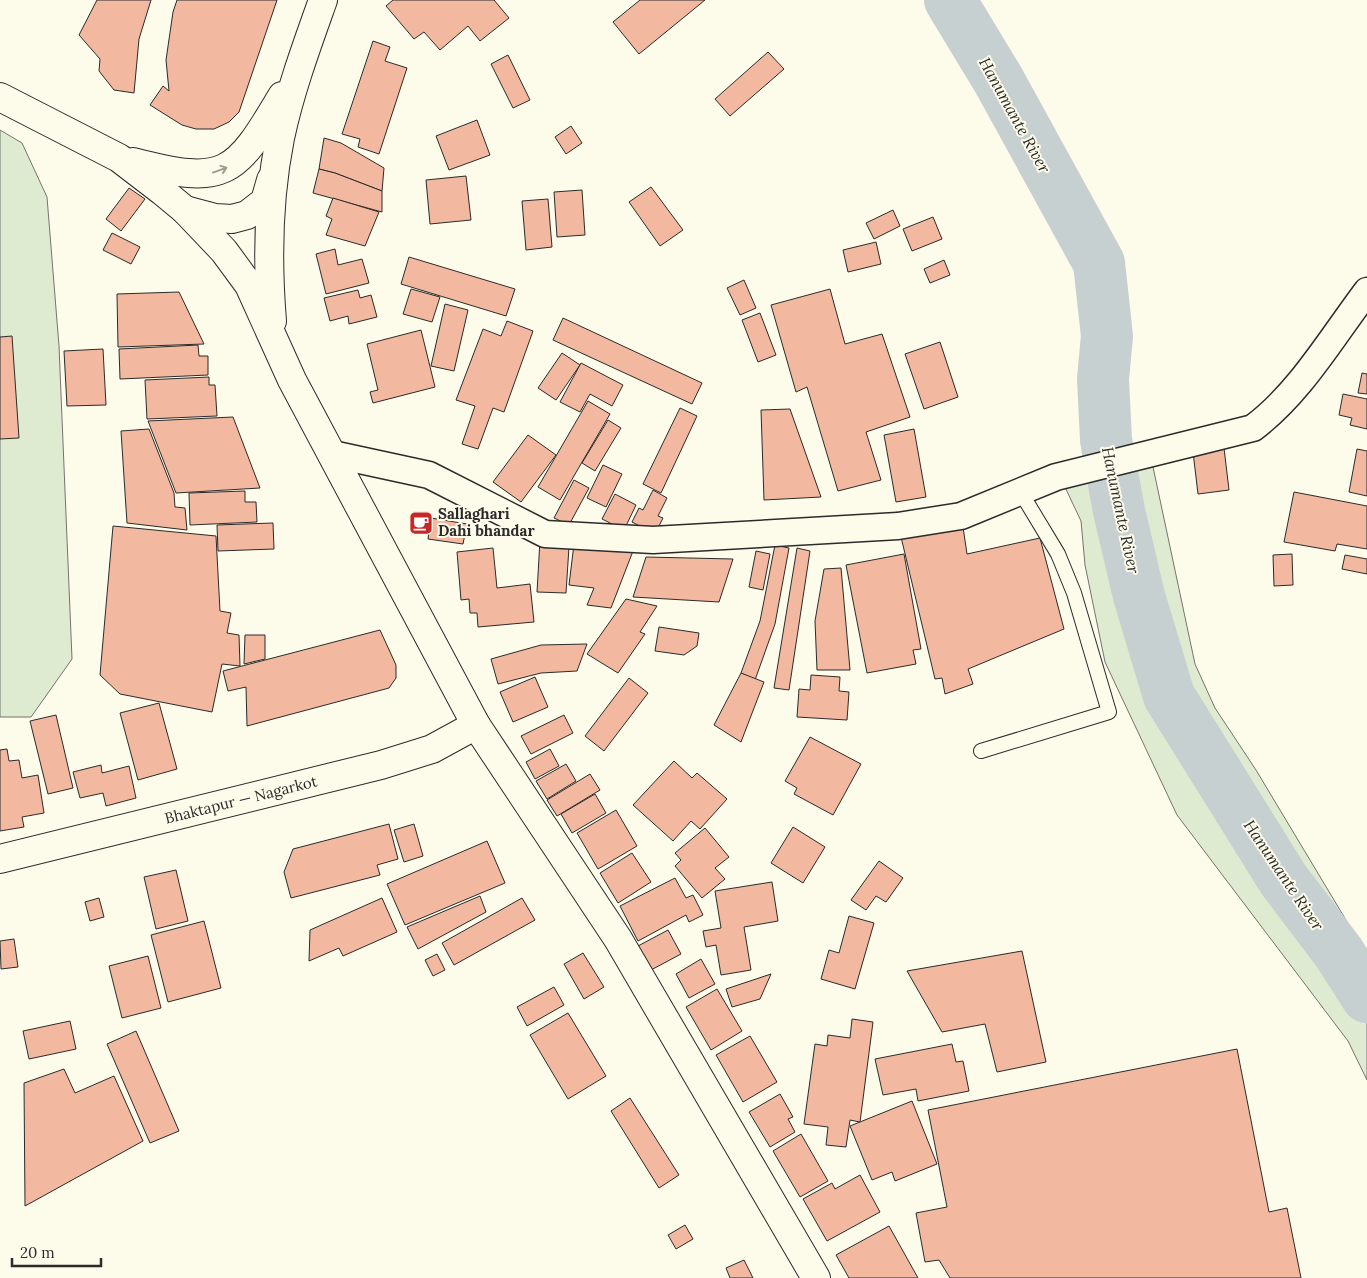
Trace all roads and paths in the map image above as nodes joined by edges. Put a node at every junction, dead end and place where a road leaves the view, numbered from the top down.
1 (323, 0) edge
2 (300, 65) junction
3 (0, 97) edge
4 (120, 158) junction
5 (275, 164) junction
6 (185, 210) junction
7 (1367, 291) edge
8 (273, 335) junction
9 (332, 454) junction
10 (1020, 491) junction
11 (476, 725) junction
12 (981, 751) dead end
13 (0, 859) edge
14 (816, 1278) edge

1 - 2 main road
4 -> 2 main road
2 - 5 main road
3 - 4 main road
4 - 6 main road
5 - 6 main road
5 - 8 main road
6 - 8 main road
7 - 10 street
8 - 9 main road
9 - 10 street
9 - 11 main road
10 - 12 lane
11 - 13 main road, Bhaktapur — Nagarkot
11 - 14 main road

